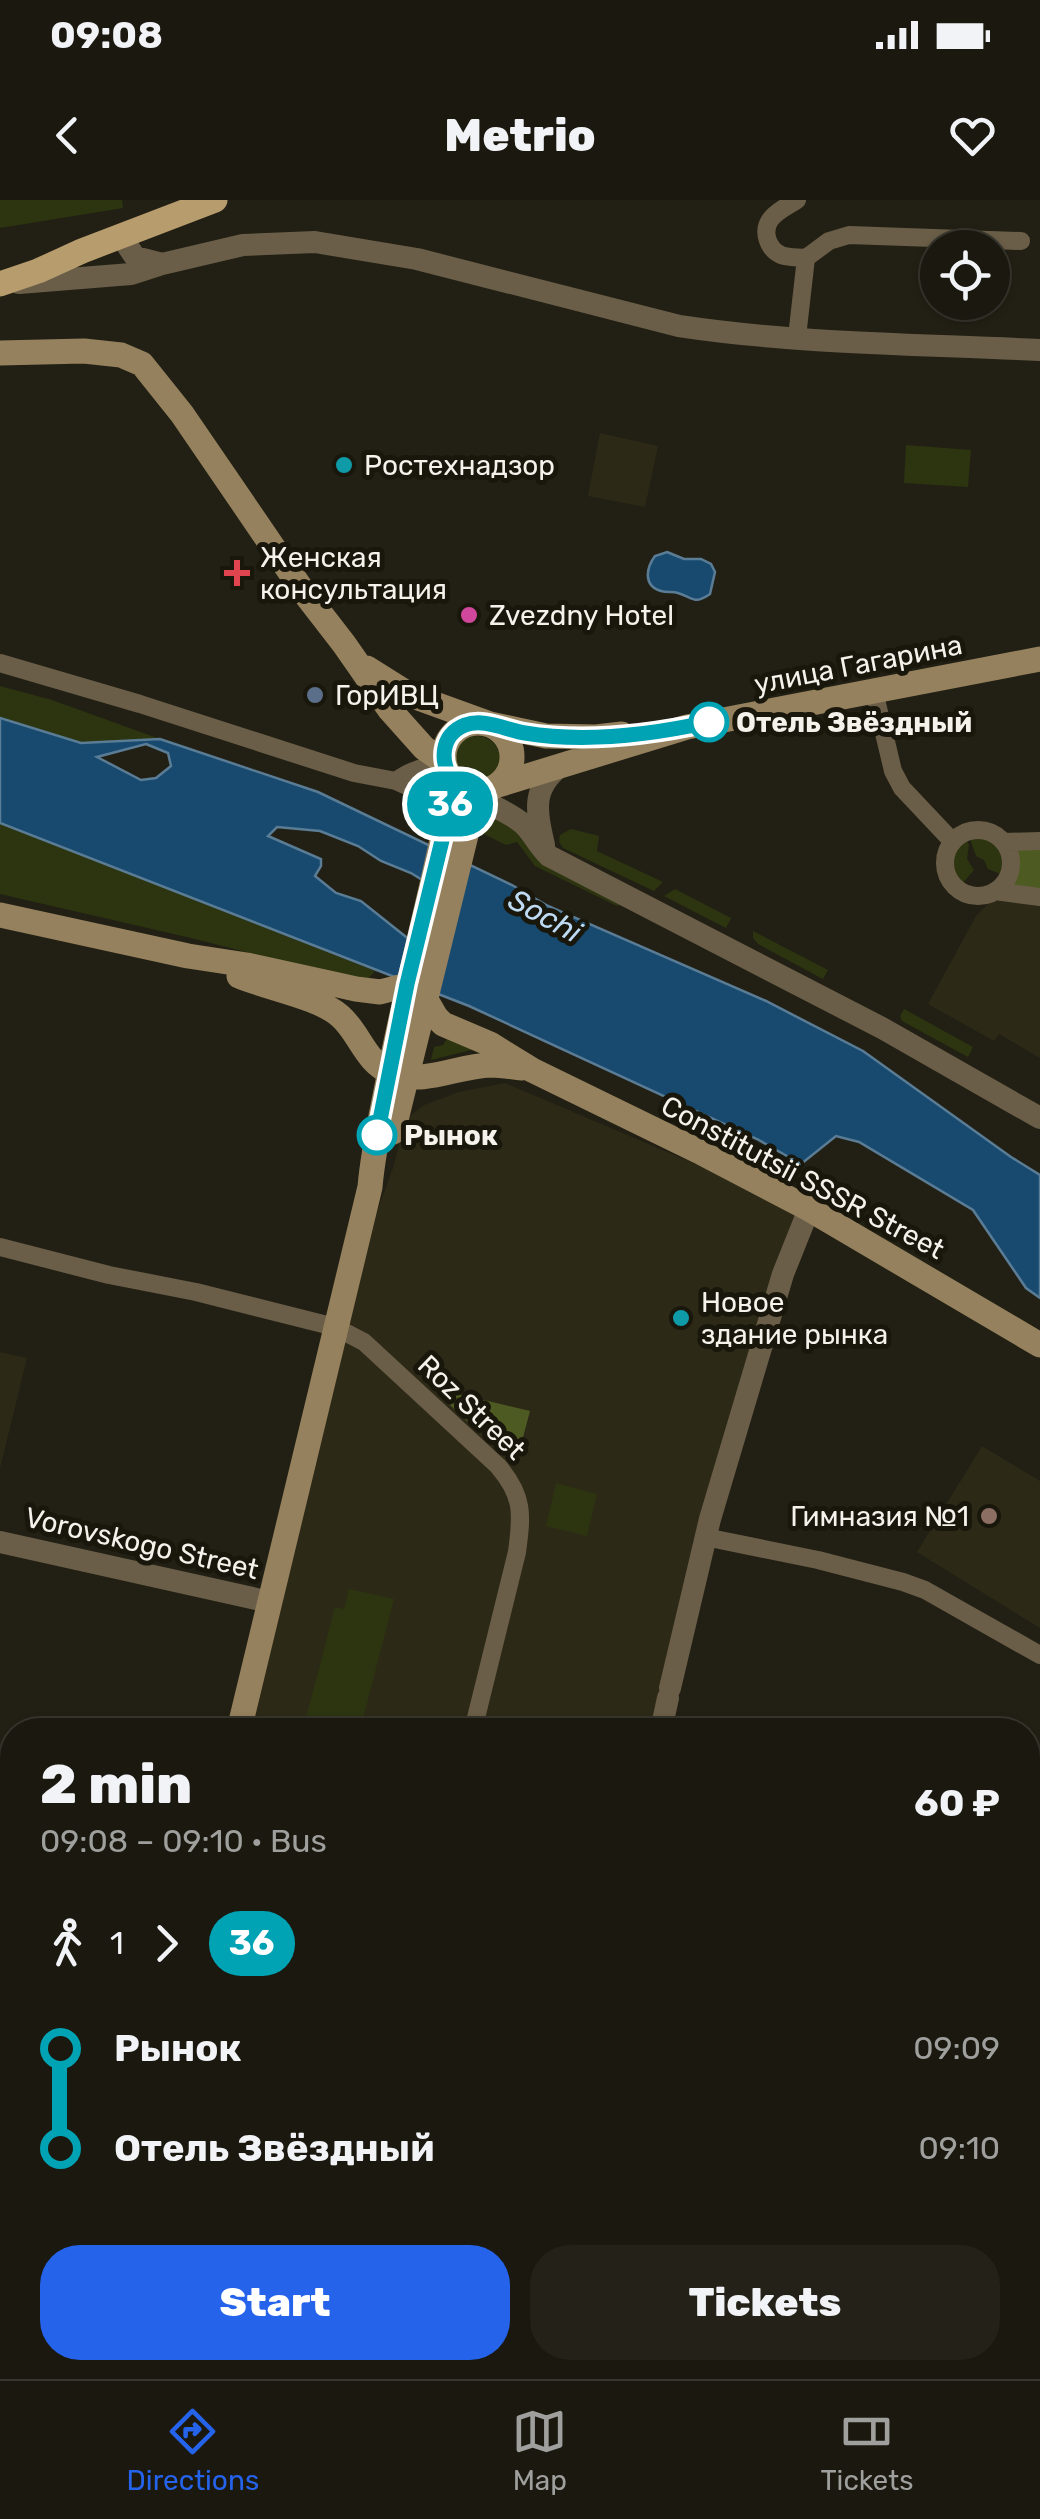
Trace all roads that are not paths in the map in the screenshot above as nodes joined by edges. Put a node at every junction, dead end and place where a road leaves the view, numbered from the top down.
1 (797, 200) edge
2 (213, 201) edge
3 (130, 232) junction
4 (1021, 241) dead end
5 (806, 258) junction
6 (162, 264) junction
7 (0, 284) edge
8 (798, 337) junction
9 (1040, 350) edge
10 (0, 353) edge
11 (1040, 660) edge
12 (357, 662) junction
13 (0, 663) edge
14 (874, 691) junction
15 (490, 724) junction
16 (687, 727) junction
17 (564, 764) junction
18 (482, 781) junction
19 (506, 813) junction
20 (460, 831) junction
21 (952, 841) junction
22 (1040, 841) edge
23 (1005, 842) junction
24 (546, 853) junction
25 (995, 892) junction
26 (1040, 897) edge
27 (0, 915) edge
28 (188, 956) junction
29 (420, 992) junction
30 (532, 1070) junction
31 (398, 1074) junction
32 (1040, 1118) edge
33 (809, 1209) junction
34 (0, 1247) edge
35 (336, 1327) junction
36 (1040, 1345) edge
37 (705, 1537) junction
38 (0, 1542) edge
39 (270, 1602) junction
40 (1040, 1655) edge
41 (242, 1718) edge
42 (477, 1718) edge
43 (664, 1718) edge

1 - 5 street
2 - 3 main road
3 - 6 street
3 - 7 main road
4 - 5 street
5 - 8 street
6 - 7 street
6 - 8 street
8 - 9 street
10 - 12 main road
11 - 14 main road, улица Гагарина
12 - 15 main road
12 - 18 main road
13 - 18 street
14 - 16 main road, улица Гагарина
14 - 21 street
15 - 16 main road
15 - 18 main road
15 - 18 main road
16 - 17 main road
17 - 18 main road
17 - 24 street
18 - 19 street
18 - 20 main road
18 - 24 street
19 - 20 street
19 - 24 street
20 - 29 main road
21 - 23 street
21 - 25 street
22 - 23 street
23 - 25 street
24 - 32 street
25 - 26 street
27 - 28 main road
28 - 29 main road
28 - 31 main road
29 - 30 main road, Constitutsii SSSR Street
29 - 31 main road
30 - 31 main road
30 - 33 main road, Constitutsii SSSR Street
31 - 35 main road
33 - 36 main road, Constitutsii SSSR Street
33 - 37 street
34 - 35 street, Roz Street
35 - 39 main road
35 - 42 street, Roz Street
37 - 40 street
37 - 43 street
38 - 39 street, Vorovskogo Street
39 - 41 main road

